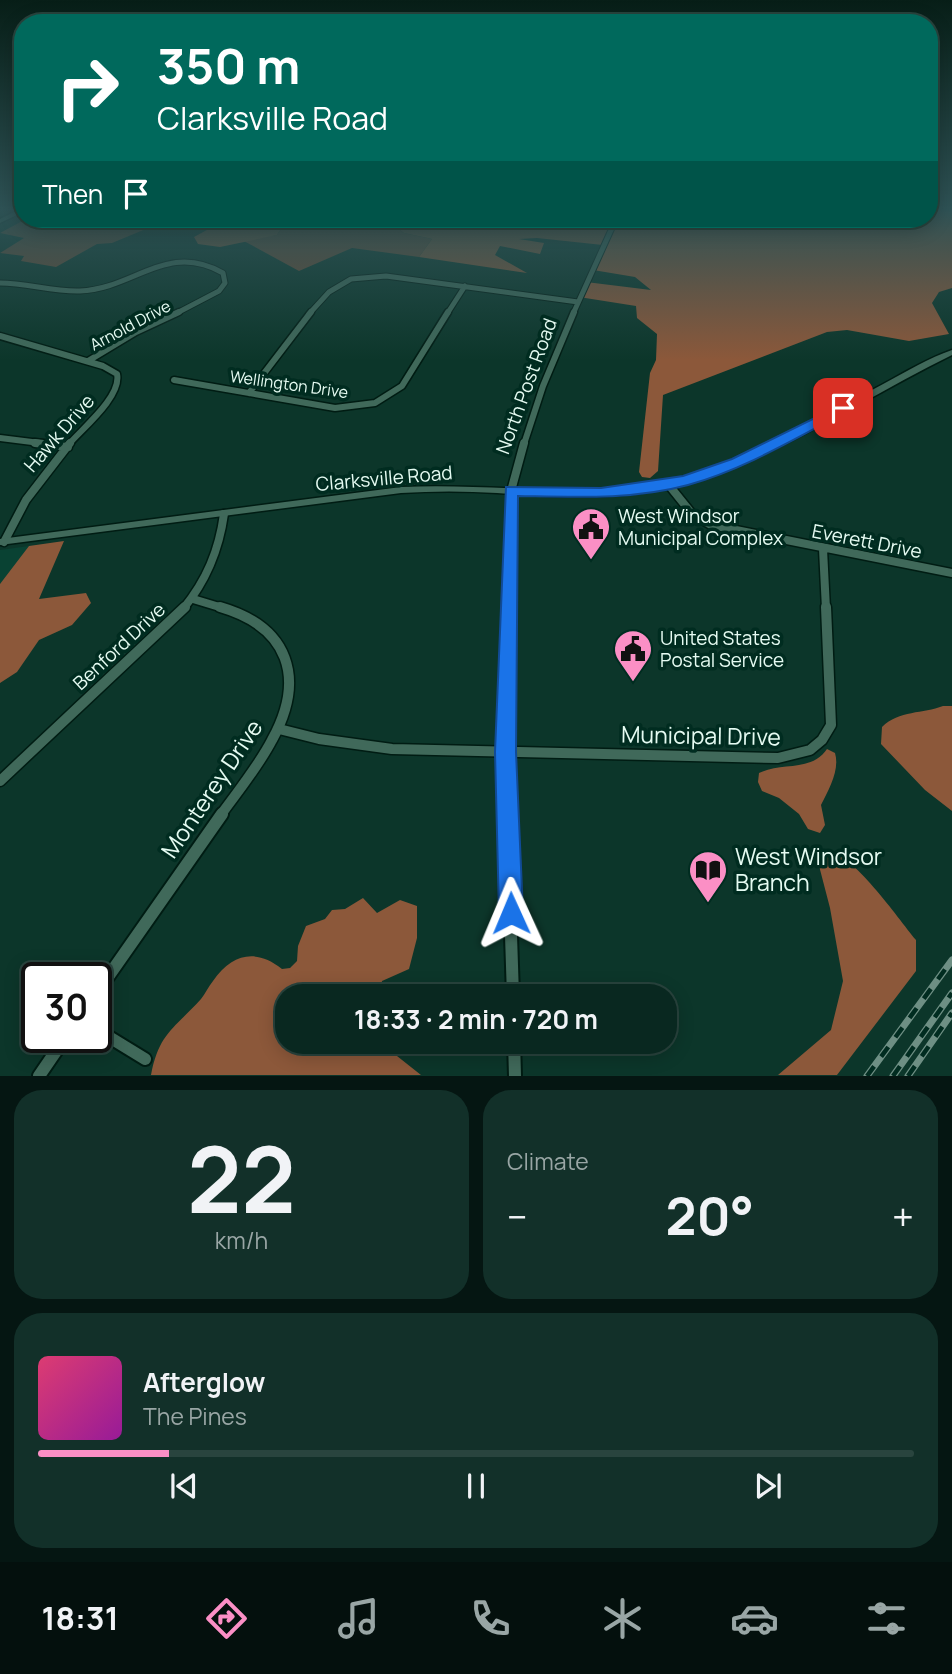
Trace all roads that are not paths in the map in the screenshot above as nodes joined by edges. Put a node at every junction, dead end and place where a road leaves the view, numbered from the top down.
1 (597, 260) edge
2 (0, 283) edge
3 (465, 286) junction
4 (578, 302) junction
5 (0, 336) edge
6 (952, 352) edge
7 (88, 361) junction
8 (174, 380) dead end
9 (249, 393) junction
10 (0, 438) edge
11 (68, 447) junction
12 (668, 484) junction
13 (511, 491) junction
14 (224, 514) junction
15 (2, 542) edge
16 (823, 549) junction
17 (952, 573) edge
18 (192, 599) junction
19 (279, 729) junction
20 (505, 752) junction
21 (0, 781) edge
22 (112, 970) edge
23 (513, 984) edge
24 (112, 1038) edge
25 (55, 1053) edge
26 (514, 1054) edge
27 (145, 1059) dead end
28 (39, 1076) edge
29 (515, 1076) edge

1 - 4 street, North Post Road
2 - 7 street, Arnold Drive
3 - 4 street
3 - 9 street
3 - 9 street, Wellington Drive
4 - 13 street, North Post Road
5 - 7 street
6 - 12 street, Clarksville Road
7 - 11 street, Hawk Drive
8 - 9 street, Wellington Drive
10 - 11 street
11 - 15 street, Hawk Drive
12 - 13 street, Clarksville Road
12 - 16 street, Everett Drive
13 - 14 street, Clarksville Road
13 - 20 street, North Post Road
14 - 15 street, Clarksville Road
14 - 18 street, Benford Drive
16 - 17 street, Everett Drive
16 - 20 street, Municipal Drive
18 - 19 street, Monterey Drive
18 - 21 street, Benford Drive
19 - 20 street, Municipal Drive
19 - 22 street, Monterey Drive
20 - 23 street, North Post Road
24 - 27 street
25 - 28 street
26 - 29 street

